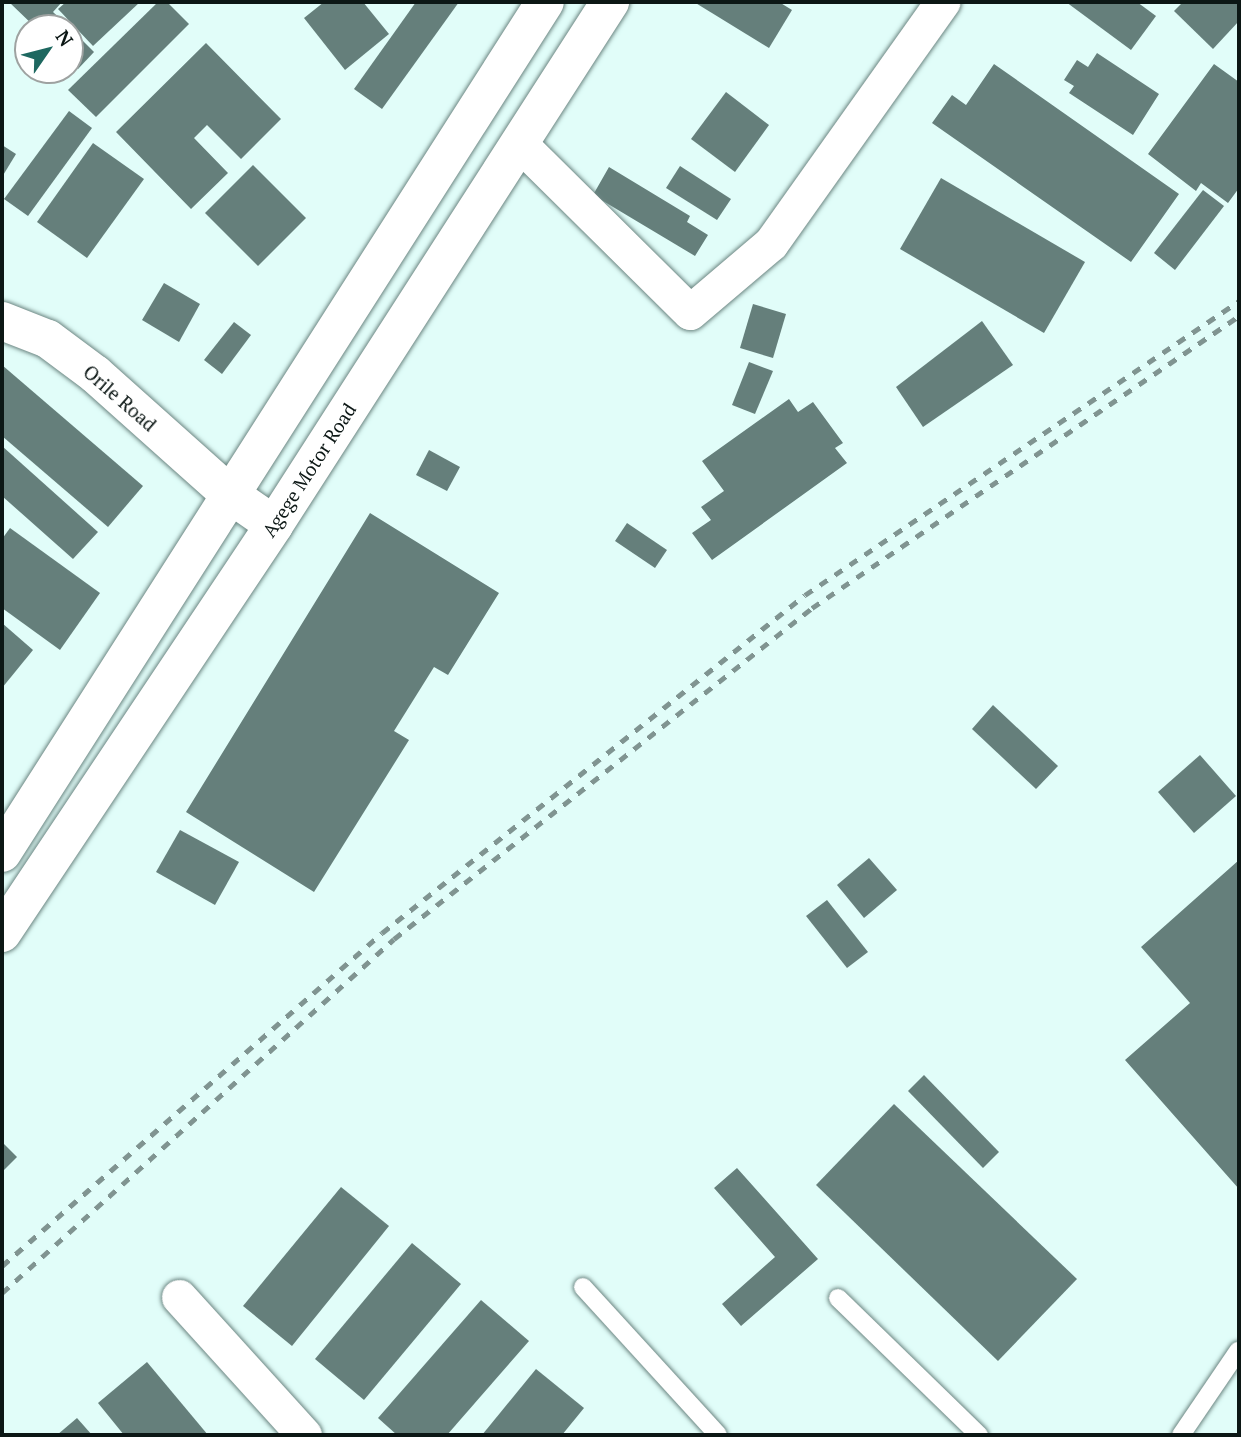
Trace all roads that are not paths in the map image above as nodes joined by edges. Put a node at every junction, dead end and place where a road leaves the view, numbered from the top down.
1 (545, 2) edge
2 (610, 2) edge
3 (942, 2) edge
4 (519, 143) junction
5 (2, 321) edge
6 (228, 493) junction
7 (274, 524) junction
8 (2, 853) edge
9 (2, 933) edge
10 (583, 1287) dead end
11 (179, 1297) dead end
12 (838, 1298) dead end
13 (1238, 1351) edge
14 (304, 1435) edge
15 (718, 1435) edge
16 (979, 1435) edge
17 (1181, 1435) edge

1 - 6 main road
2 - 4 main road, Agege Motor Road
3 - 4 street
4 - 7 main road, Agege Motor Road
5 - 6 main road, Orile Road
6 - 7 main road, Orile Road
6 - 8 main road
7 - 9 main road, Agege Motor Road
10 - 15 lane
11 - 14 street
12 - 16 lane
13 - 17 lane

